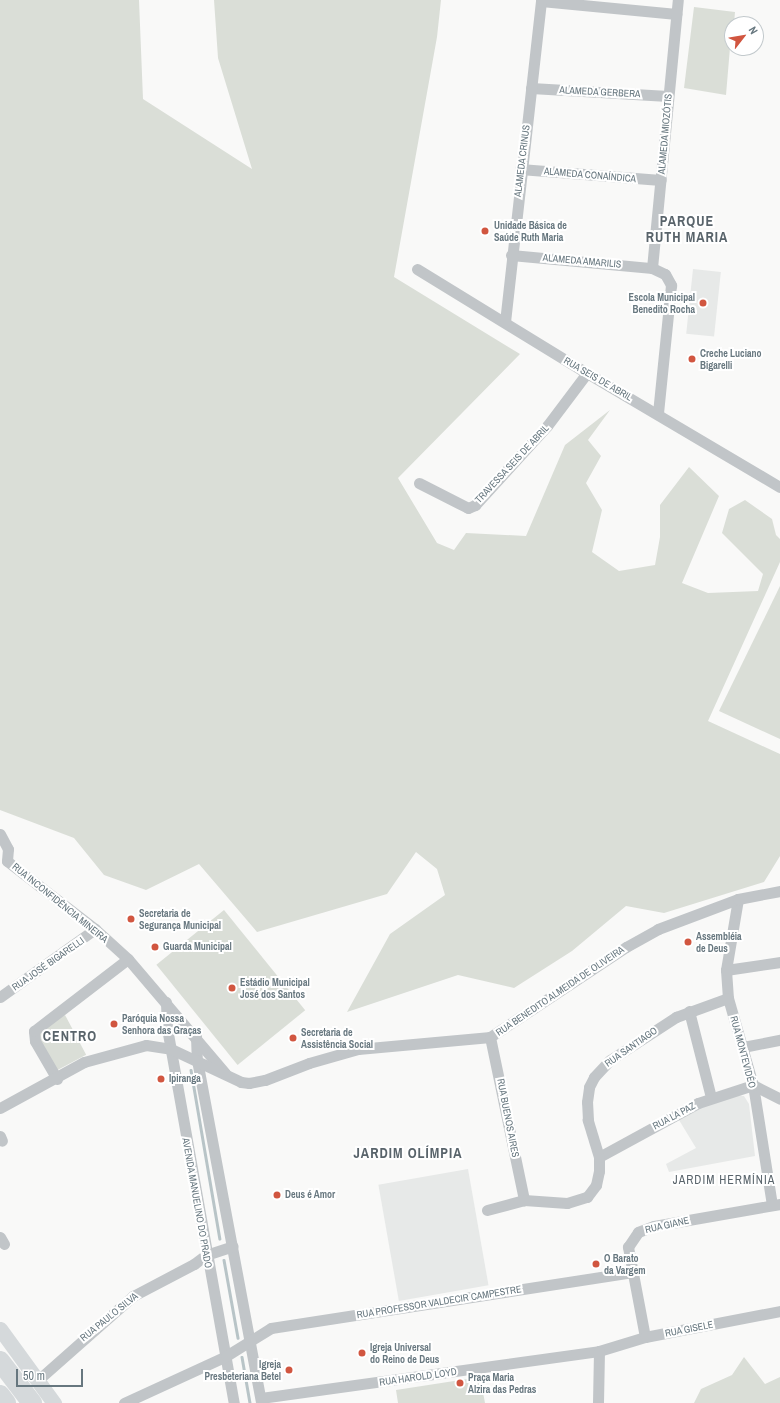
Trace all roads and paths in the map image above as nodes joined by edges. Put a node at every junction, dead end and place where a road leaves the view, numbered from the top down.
1 (678, 0) edge
2 (541, 1) edge
3 (676, 14) junction
4 (531, 88) junction
5 (668, 96) junction
6 (520, 169) junction
7 (661, 180) junction
8 (511, 255) junction
9 (652, 268) junction
10 (417, 269) dead end
11 (505, 322) junction
12 (587, 373) junction
13 (658, 413) junction
14 (419, 483) dead end
15 (780, 487) edge
16 (0, 834) edge
17 (4, 862) edge
18 (780, 891) edge
19 (738, 899) junction
20 (95, 929) junction
21 (128, 960) junction
22 (780, 962) edge
23 (726, 970) junction
24 (0, 998) edge
25 (728, 998) junction
26 (166, 1002) junction
27 (688, 1010) junction
28 (196, 1036) junction
29 (490, 1037) junction
30 (780, 1040) edge
31 (743, 1047) junction
32 (171, 1049) junction
33 (197, 1060) junction
34 (227, 1076) junction
35 (57, 1079) junction
36 (753, 1085) junction
37 (711, 1097) junction
38 (780, 1099) edge
39 (0, 1108) edge
40 (600, 1157) junction
41 (524, 1200) junction
42 (776, 1204) edge
43 (487, 1210) dead end
44 (233, 1246) junction
45 (206, 1255) junction
46 (632, 1272) junction
47 (780, 1311) edge
48 (0, 1329) edge
49 (645, 1337) junction
50 (249, 1341) junction
51 (599, 1351) junction
52 (226, 1356) junction
53 (0, 1361) edge
54 (38, 1380) junction
55 (0, 1395) edge
56 (261, 1401) edge
57 (6, 1403) edge
58 (32, 1403) edge
59 (54, 1403) edge
60 (124, 1403) edge
61 (234, 1403) edge
62 (598, 1403) edge

1 - 3 street, ALAMEDA MIOZÓTIS
2 - 3 street
2 - 4 street, ALAMEDA CRINUS
3 - 5 street, ALAMEDA MIOZÓTIS
4 - 5 street, ALAMEDA GERBERA
4 - 6 street, ALAMEDA CRINUS
5 - 7 street, ALAMEDA MIOZÓTIS
6 - 7 street, ALAMEDA CONAÍNDICA
6 - 8 street, ALAMEDA CRINUS
7 - 9 street, ALAMEDA MIOZÓTIS
8 - 9 street, ALAMEDA AMARILIS
8 - 11 street, ALAMEDA CRINUS
9 - 13 street
10 - 11 street, RUA SEIS DE ABRIL
11 - 12 street, RUA SEIS DE ABRIL
12 - 13 street, RUA SEIS DE ABRIL
12 - 14 street, TRAVESSA SEIS DE ABRIL
13 - 15 street, RUA SEIS DE ABRIL
16 - 17 street, RUA INCONFIDÊNCIA MINEIRA
17 - 20 street, RUA INCONFIDÊNCIA MINEIRA
18 - 19 street, RUA BENEDITO ALMEIDA DE OLIVEIRA
19 - 23 street, RUA MONTEVIDÉO
19 - 29 street, RUA BENEDITO ALMEIDA DE OLIVEIRA
20 - 21 street, RUA INCONFIDÊNCIA MINEIRA
20 - 24 street, RUA JOSÉ BIGARELLI
21 - 26 street, RUA INCONFIDÊNCIA MINEIRA
21 - 35 street
22 - 23 street
23 - 25 street, RUA MONTEVIDÉO
25 - 27 street, RUA SANTIAGO
25 - 31 street, RUA MONTEVIDÉO
26 - 28 street, RUA INCONFIDÊNCIA MINEIRA
26 - 32 street, AVENIDA MANUELINO DO PRADO
27 - 37 street
27 - 40 street, RUA SANTIAGO
28 - 33 street
28 - 34 street, RUA INCONFIDÊNCIA MINEIRA
29 - 34 street, RUA BENEDITO ALMEIDA DE OLIVEIRA
29 - 41 street, RUA BUENOS AIRES
30 - 31 street
31 - 36 street, RUA MONTEVIDÉO
32 - 33 street, RUA BENEDITO ALMEIDA DE OLIVEIRA
32 - 35 street, RUA BENEDITO ALMEIDA DE OLIVEIRA
32 - 45 street, AVENIDA MANUELINO DO PRADO
33 - 34 street, RUA BENEDITO ALMEIDA DE OLIVEIRA
33 - 44 street
35 - 39 street, RUA BENEDITO ALMEIDA DE OLIVEIRA
36 - 37 street, RUA LA PAZ
36 - 38 street
36 - 42 street, RUA MONTEVIDÉO
37 - 40 street, RUA LA PAZ
40 - 41 street, RUA SANTIAGO
41 - 43 street, RUA SANTIAGO
42 - 46 street, RUA GIANE
44 - 45 street, RUA PAULO SILVA
44 - 50 street
45 - 52 street, AVENIDA MANUELINO DO PRADO
45 - 54 street, RUA PAULO SILVA
46 - 49 street, RUA GIANE
46 - 50 street, RUA PROFESSOR VALDECIR CAMPESTRE
47 - 49 street, RUA GISELE
48 - 54 main road
49 - 51 street, RUA GISELE
50 - 52 street, RUA PROFESSOR VALDECIR CAMPESTRE
50 - 56 street
51 - 56 street, RUA HAROLD LOYD
51 - 62 street
52 - 60 street, RUA PROFESSOR VALDECIR CAMPESTRE
52 - 61 street, AVENIDA MANUELINO DO PRADO
53 - 58 highway
54 - 59 main road
55 - 57 highway

